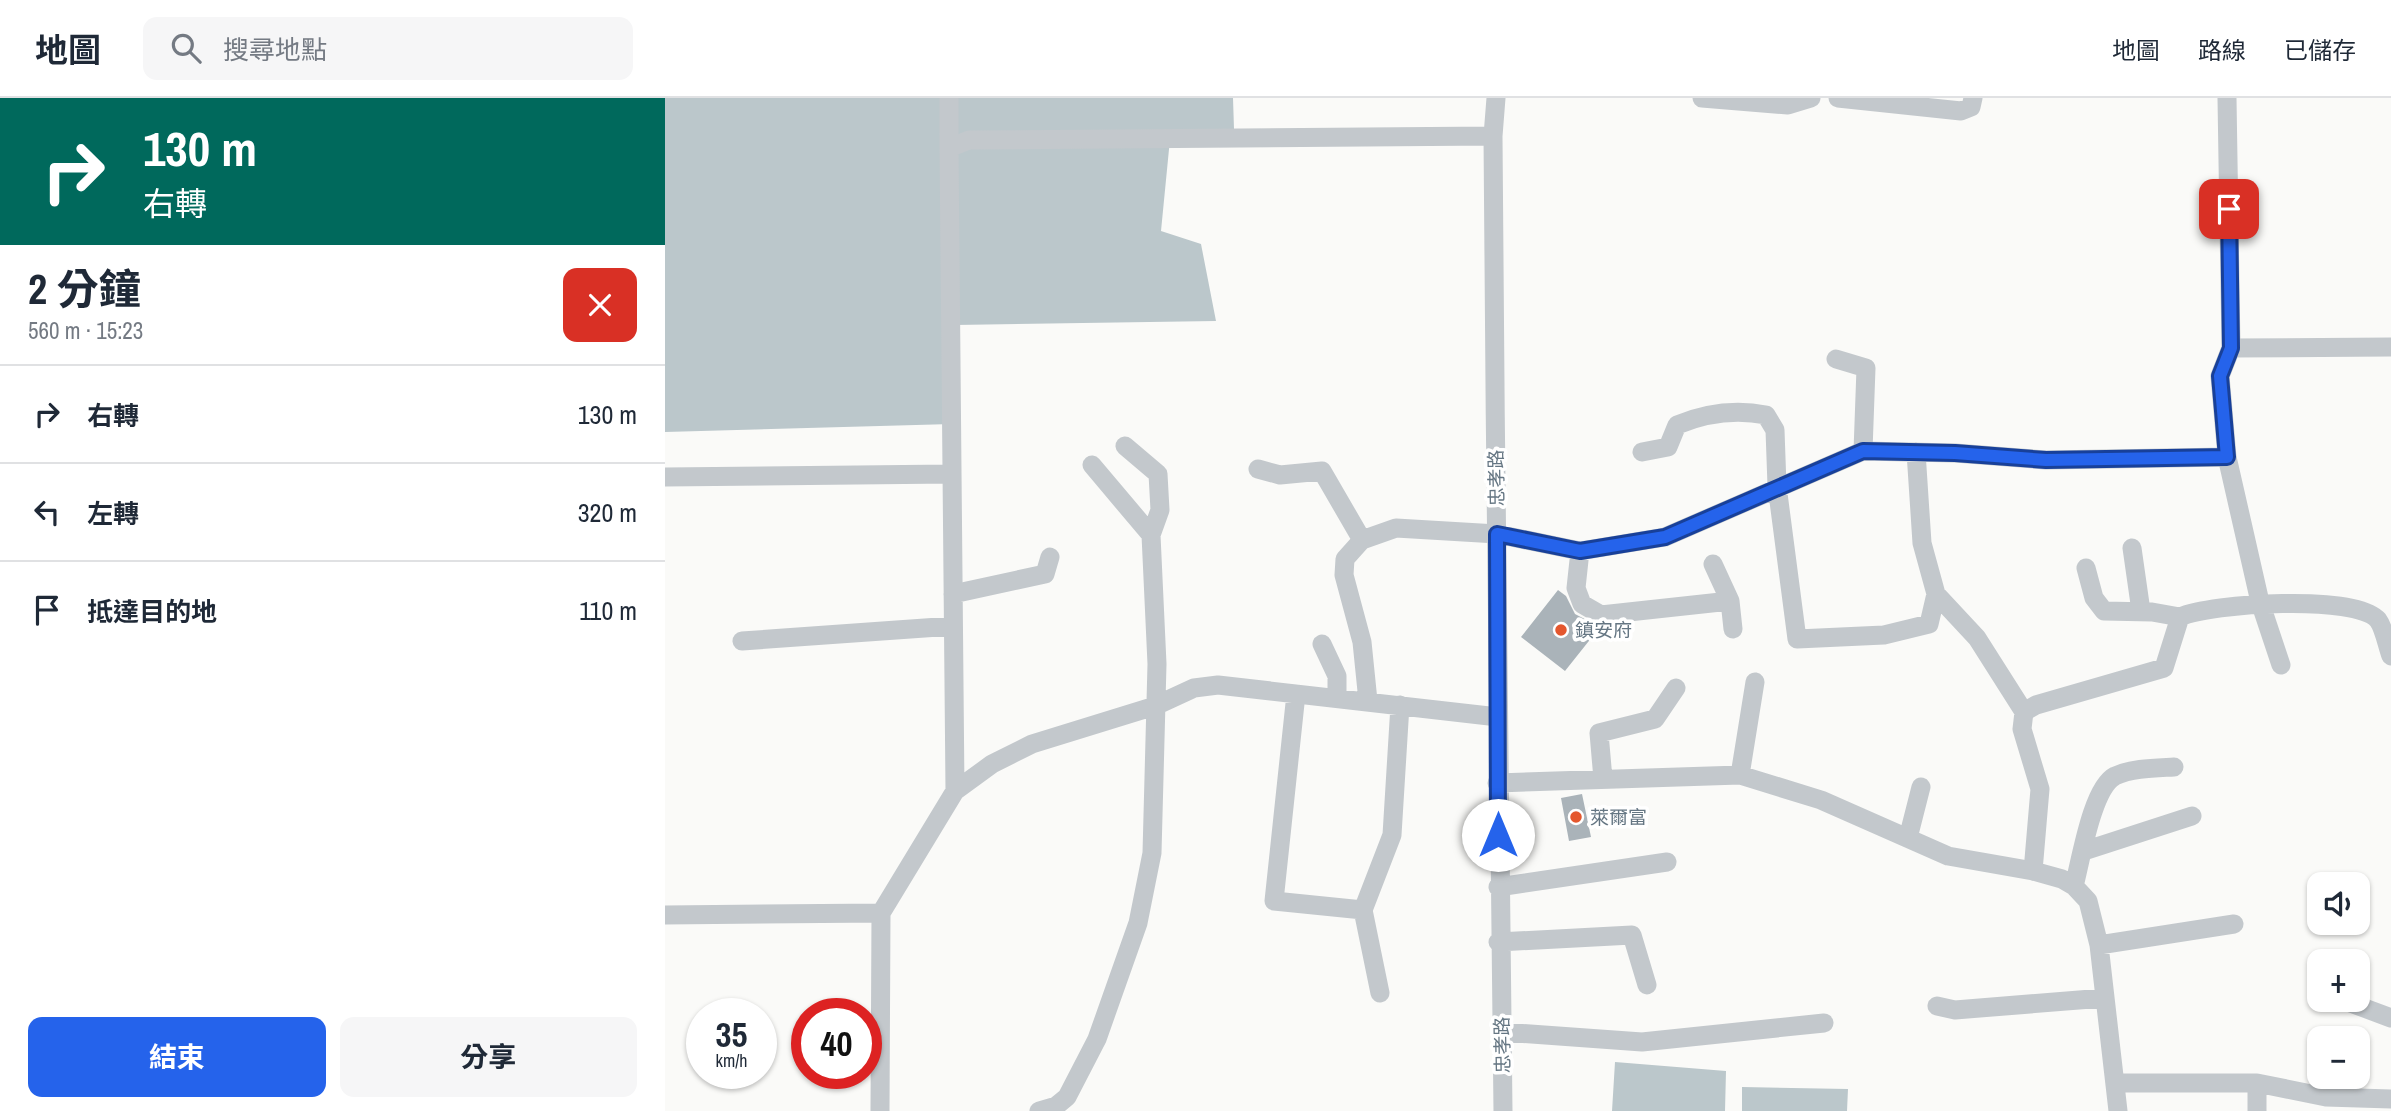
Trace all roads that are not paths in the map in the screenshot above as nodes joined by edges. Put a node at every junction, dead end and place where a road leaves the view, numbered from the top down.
1 (949, 98) edge
2 (1496, 98) edge
3 (1702, 98) edge
4 (1811, 98) edge
5 (1838, 98) edge
6 (1973, 98) edge
7 (2227, 98) edge
8 (1493, 135) junction
9 (950, 148) junction
10 (2391, 347) edge
11 (2231, 348) junction
12 (1836, 359) dead end
13 (1125, 446) dead end
14 (1863, 451) junction
15 (1642, 452) dead end
16 (1916, 452) junction
17 (2227, 457) junction
18 (1092, 465) dead end
19 (1258, 469) dead end
20 (951, 474) junction
21 (665, 477) edge
22 (1777, 486) junction
23 (1497, 534) junction
24 (1151, 535) junction
25 (1362, 540) junction
26 (2132, 548) dead end
27 (1580, 551) junction
28 (1050, 557) dead end
29 (1713, 564) dead end
30 (2086, 568) dead end
31 (953, 594) junction
32 (1935, 594) junction
33 (1730, 601) junction
34 (2260, 602) junction
35 (2141, 611) junction
36 (2181, 617) junction
37 (953, 626) junction
38 (1733, 629) dead end
39 (742, 641) dead end
40 (1322, 644) dead end
41 (2391, 656) edge
42 (2281, 665) dead end
43 (1755, 682) dead end
44 (1676, 688) dead end
45 (1296, 694) junction
46 (1337, 698) junction
47 (1368, 701) junction
48 (1400, 705) junction
49 (1155, 706) junction
50 (2024, 712) junction
51 (1498, 717) junction
52 (2174, 767) dead end
53 (1740, 775) junction
54 (1603, 779) junction
55 (1497, 783) junction
56 (1921, 787) dead end
57 (955, 792) junction
58 (2192, 816) dead end
59 (1907, 838) junction
60 (2084, 850) junction
61 (1667, 862) dead end
62 (2033, 871) junction
63 (2074, 886) junction
64 (1498, 887) junction
65 (1363, 910) junction
66 (881, 913) junction
67 (665, 915) edge
68 (2235, 924) dead end
69 (1498, 942) junction
70 (2099, 945) junction
71 (1647, 985) dead end
72 (1380, 993) dead end
73 (2104, 998) junction
74 (1937, 1006) dead end
75 (2370, 1010) edge
76 (2391, 1018) edge
77 (1824, 1023) dead end
78 (1501, 1032) junction
79 (2115, 1083) junction
80 (2257, 1083) junction
81 (2391, 1099) edge
82 (880, 1111) edge
83 (1039, 1111) edge
84 (1503, 1111) edge
85 (2118, 1111) edge
86 (2257, 1111) edge

1 - 9 street
2 - 8 street, 忠孝路
3 - 4 street
5 - 6 street
7 - 11 street
8 - 9 street
8 - 23 street, 忠孝路
9 - 20 street
10 - 11 street
11 - 17 street
12 - 14 street
13 - 24 street
14 - 16 street
14 - 22 street
15 - 22 street
16 - 17 street
16 - 32 street
17 - 34 street
18 - 24 street
19 - 25 street
20 - 21 street
20 - 31 street
22 - 27 street
22 - 32 street
23 - 25 street
23 - 27 street
23 - 51 street, 忠孝路
24 - 49 street
25 - 47 street
26 - 35 street
27 - 33 street
28 - 31 street
29 - 33 street
30 - 35 street
31 - 37 street
32 - 50 street
33 - 38 street
34 - 36 street
34 - 41 street
34 - 42 street
35 - 36 street
36 - 50 street
37 - 39 street
37 - 57 street
40 - 46 street
43 - 53 street
44 - 54 street
45 - 46 street
45 - 49 street
45 - 65 street
46 - 47 street
47 - 48 street
48 - 51 street
48 - 65 street
49 - 57 street
49 - 83 street
50 - 62 street
51 - 55 street, 忠孝路
52 - 60 street
53 - 54 street
53 - 59 street
54 - 55 street
55 - 64 street, 忠孝路
56 - 59 street
57 - 66 street
58 - 60 street
59 - 62 street
60 - 63 street
61 - 64 street
62 - 63 street
63 - 70 street
64 - 69 street, 忠孝路
65 - 72 street
66 - 67 street
66 - 82 street
68 - 70 street
69 - 71 street
69 - 78 street, 忠孝路
70 - 73 street
73 - 74 street
73 - 79 street
75 - 76 street
77 - 78 street
78 - 84 street, 忠孝路
79 - 80 street
79 - 85 street
80 - 81 street
80 - 86 street

